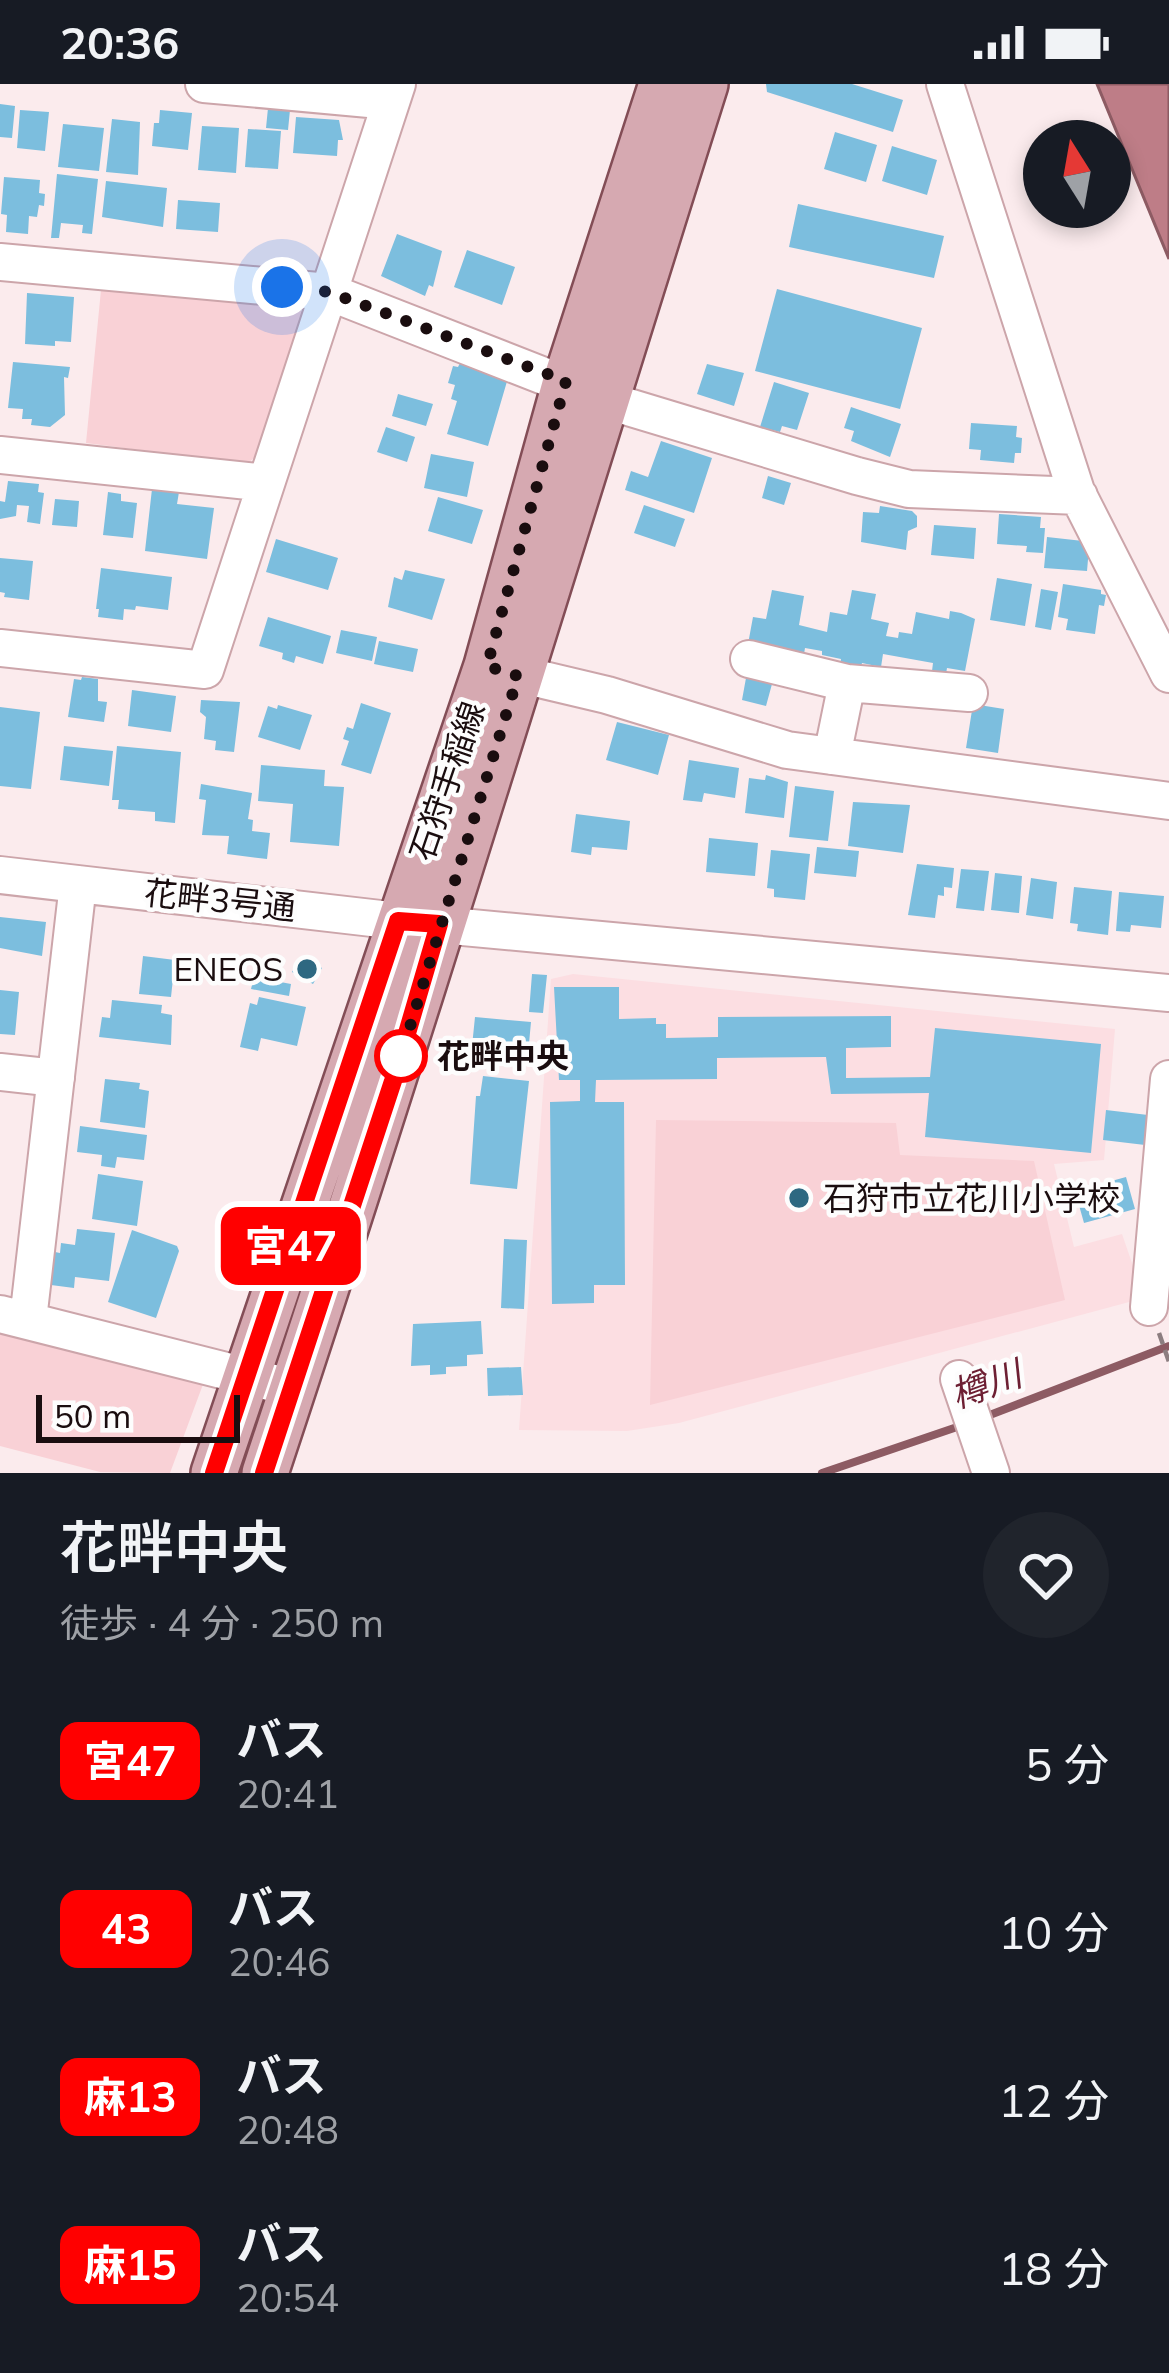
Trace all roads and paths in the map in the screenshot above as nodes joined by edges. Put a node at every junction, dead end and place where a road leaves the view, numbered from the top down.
1 (204, 84) edge
2 (662, 84) edge
3 (706, 84) edge
4 (945, 84) edge
5 (394, 93) edge
6 (0, 262) edge
7 (329, 292) junction
8 (586, 391) junction
9 (0, 455) edge
10 (266, 483) junction
11 (1078, 496) junction
12 (0, 648) edge
13 (749, 659) dead end
14 (503, 671) junction
15 (1169, 674) edge
16 (847, 683) junction
17 (969, 692) dead end
18 (832, 756) junction
19 (1169, 800) edge
20 (0, 875) edge
21 (78, 884) junction
22 (419, 922) junction
23 (1169, 993) edge
24 (0, 1072) edge
25 (56, 1078) junction
26 (1169, 1079) edge
27 (1149, 1307) dead end
28 (14, 1317) edge
29 (248, 1373) junction
30 (959, 1379) dead end
31 (292, 1388) junction
32 (216, 1467) edge
33 (266, 1470) edge
34 (991, 1473) edge

1 - 5 street
2 - 8 main road, 石狩手稲線
3 - 8 main road, 石狩手稲線
4 - 11 street
5 - 7 street
6 - 7 street
7 - 8 street
7 - 10 street
8 - 11 street
8 - 14 main road, 石狩手稲線
9 - 10 street
10 - 12 street
11 - 15 street
13 - 16 street
14 - 18 street
14 - 22 main road, 石狩手稲線
16 - 17 street
16 - 18 street
18 - 19 street
20 - 21 street, 花畔3号通
21 - 22 street, 花畔3号通
21 - 25 street
22 - 23 street, 花畔3号通
22 - 29 main road, 石狩手稲線
22 - 31 main road, 石狩手稲線
24 - 25 street
25 - 28 street
26 - 27 street
28 - 29 street
29 - 31 street
29 - 32 main road, 石狩手稲線
30 - 34 street
31 - 33 main road, 石狩手稲線

